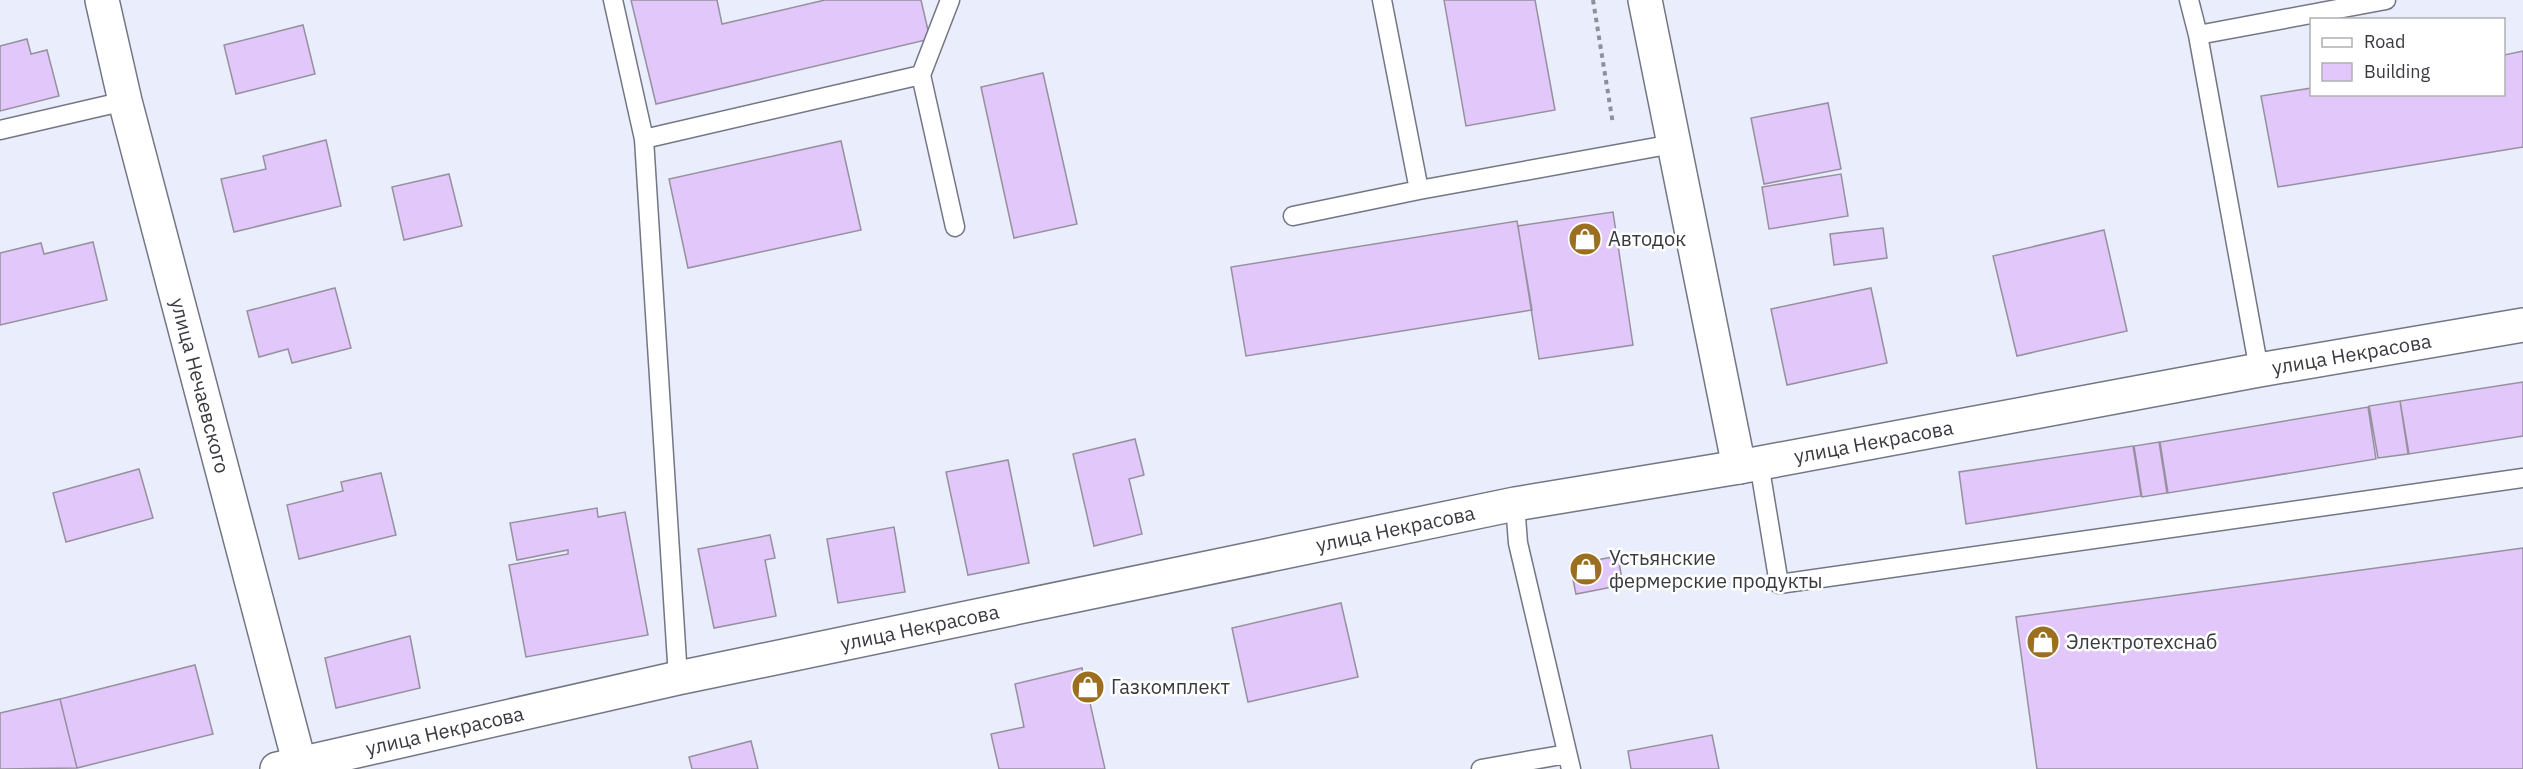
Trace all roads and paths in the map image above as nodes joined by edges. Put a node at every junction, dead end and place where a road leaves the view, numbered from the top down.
1 (102, 0) edge
2 (614, 0) edge
3 (950, 0) edge
4 (1382, 0) edge
5 (1593, 0) edge
6 (1645, 0) edge
7 (2189, 0) edge
8 (2386, 0) edge
9 (2198, 35) junction
10 (921, 75) junction
11 (125, 101) junction
12 (0, 130) edge
13 (644, 139) junction
14 (1673, 144) junction
15 (1618, 154) junction
16 (1419, 190) junction
17 (1293, 216) dead end
18 (955, 227) dead end
19 (2523, 325) edge
20 (2259, 370) junction
21 (1749, 465) junction
22 (2523, 477) edge
23 (1515, 504) junction
24 (678, 678) junction
25 (1569, 761) edge
26 (293, 768) edge
27 (1481, 769) edge

1 - 11 street, улица Нечаевского
2 - 13 lane
3 - 10 lane
4 - 16 lane
5 - 15 path
6 - 14 street
7 - 9 lane
8 - 9 lane
9 - 20 lane
10 - 13 lane
10 - 18 lane
11 - 12 lane
11 - 26 street, улица Нечаевского
13 - 24 lane
14 - 15 lane
14 - 21 street
15 - 16 lane
16 - 17 lane
19 - 20 street, улица Некрасова
20 - 21 street, улица Некрасова
21 - 22 lane
21 - 23 street, улица Некрасова
23 - 24 street, улица Некрасова
23 - 25 lane
24 - 26 street, улица Некрасова
25 - 27 lane

